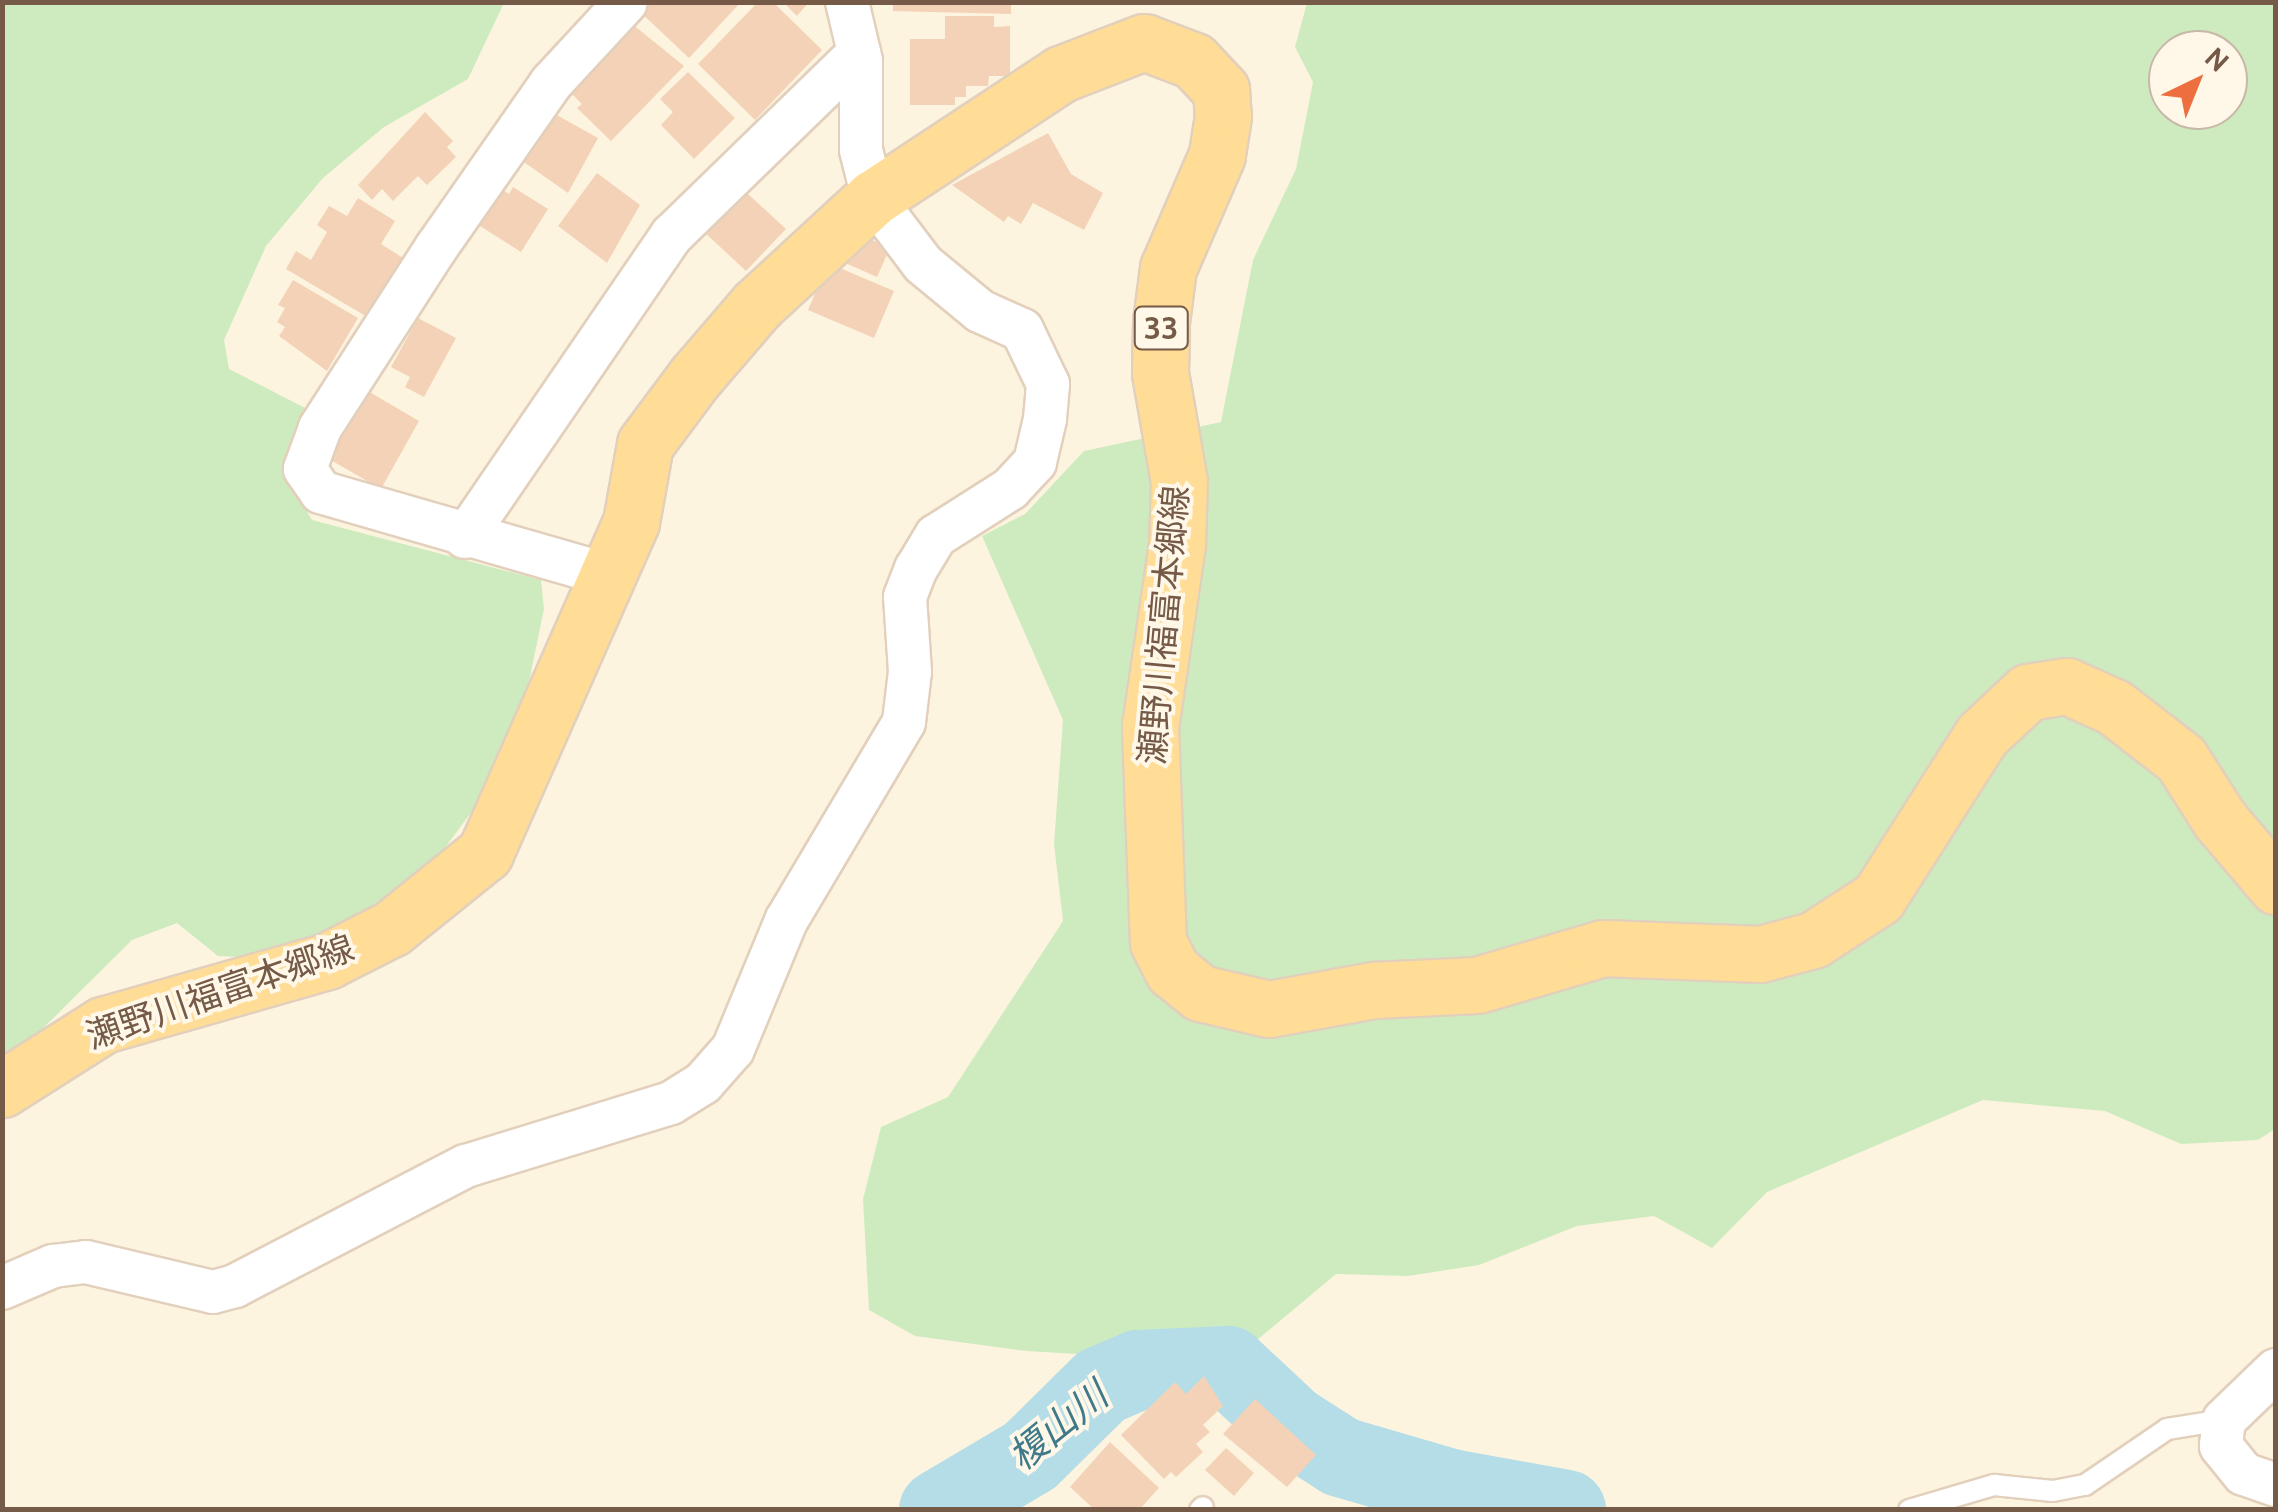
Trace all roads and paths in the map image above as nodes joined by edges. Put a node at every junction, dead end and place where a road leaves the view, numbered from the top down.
1 (626, 2) edge
2 (848, 2) edge
3 (859, 54) junction
4 (873, 198) junction
5 (465, 536) junction
6 (608, 575) junction
7 (2276, 886) edge
8 (2, 1089) edge
9 (2, 1288) edge
10 (2276, 1370) edge
11 (2224, 1420) junction
12 (2276, 1484) edge
13 (1908, 1510) edge

1 - 5 street
2 - 3 street
3 - 4 street
3 - 5 street
4 - 6 main road, 瀬野川福富本郷線 / 33
4 - 7 main road, 瀬野川福富本郷線 / 33
4 - 9 street
5 - 6 street
6 - 8 main road, 瀬野川福富本郷線 / 33
10 - 11 street
11 - 12 street
11 - 13 lane

